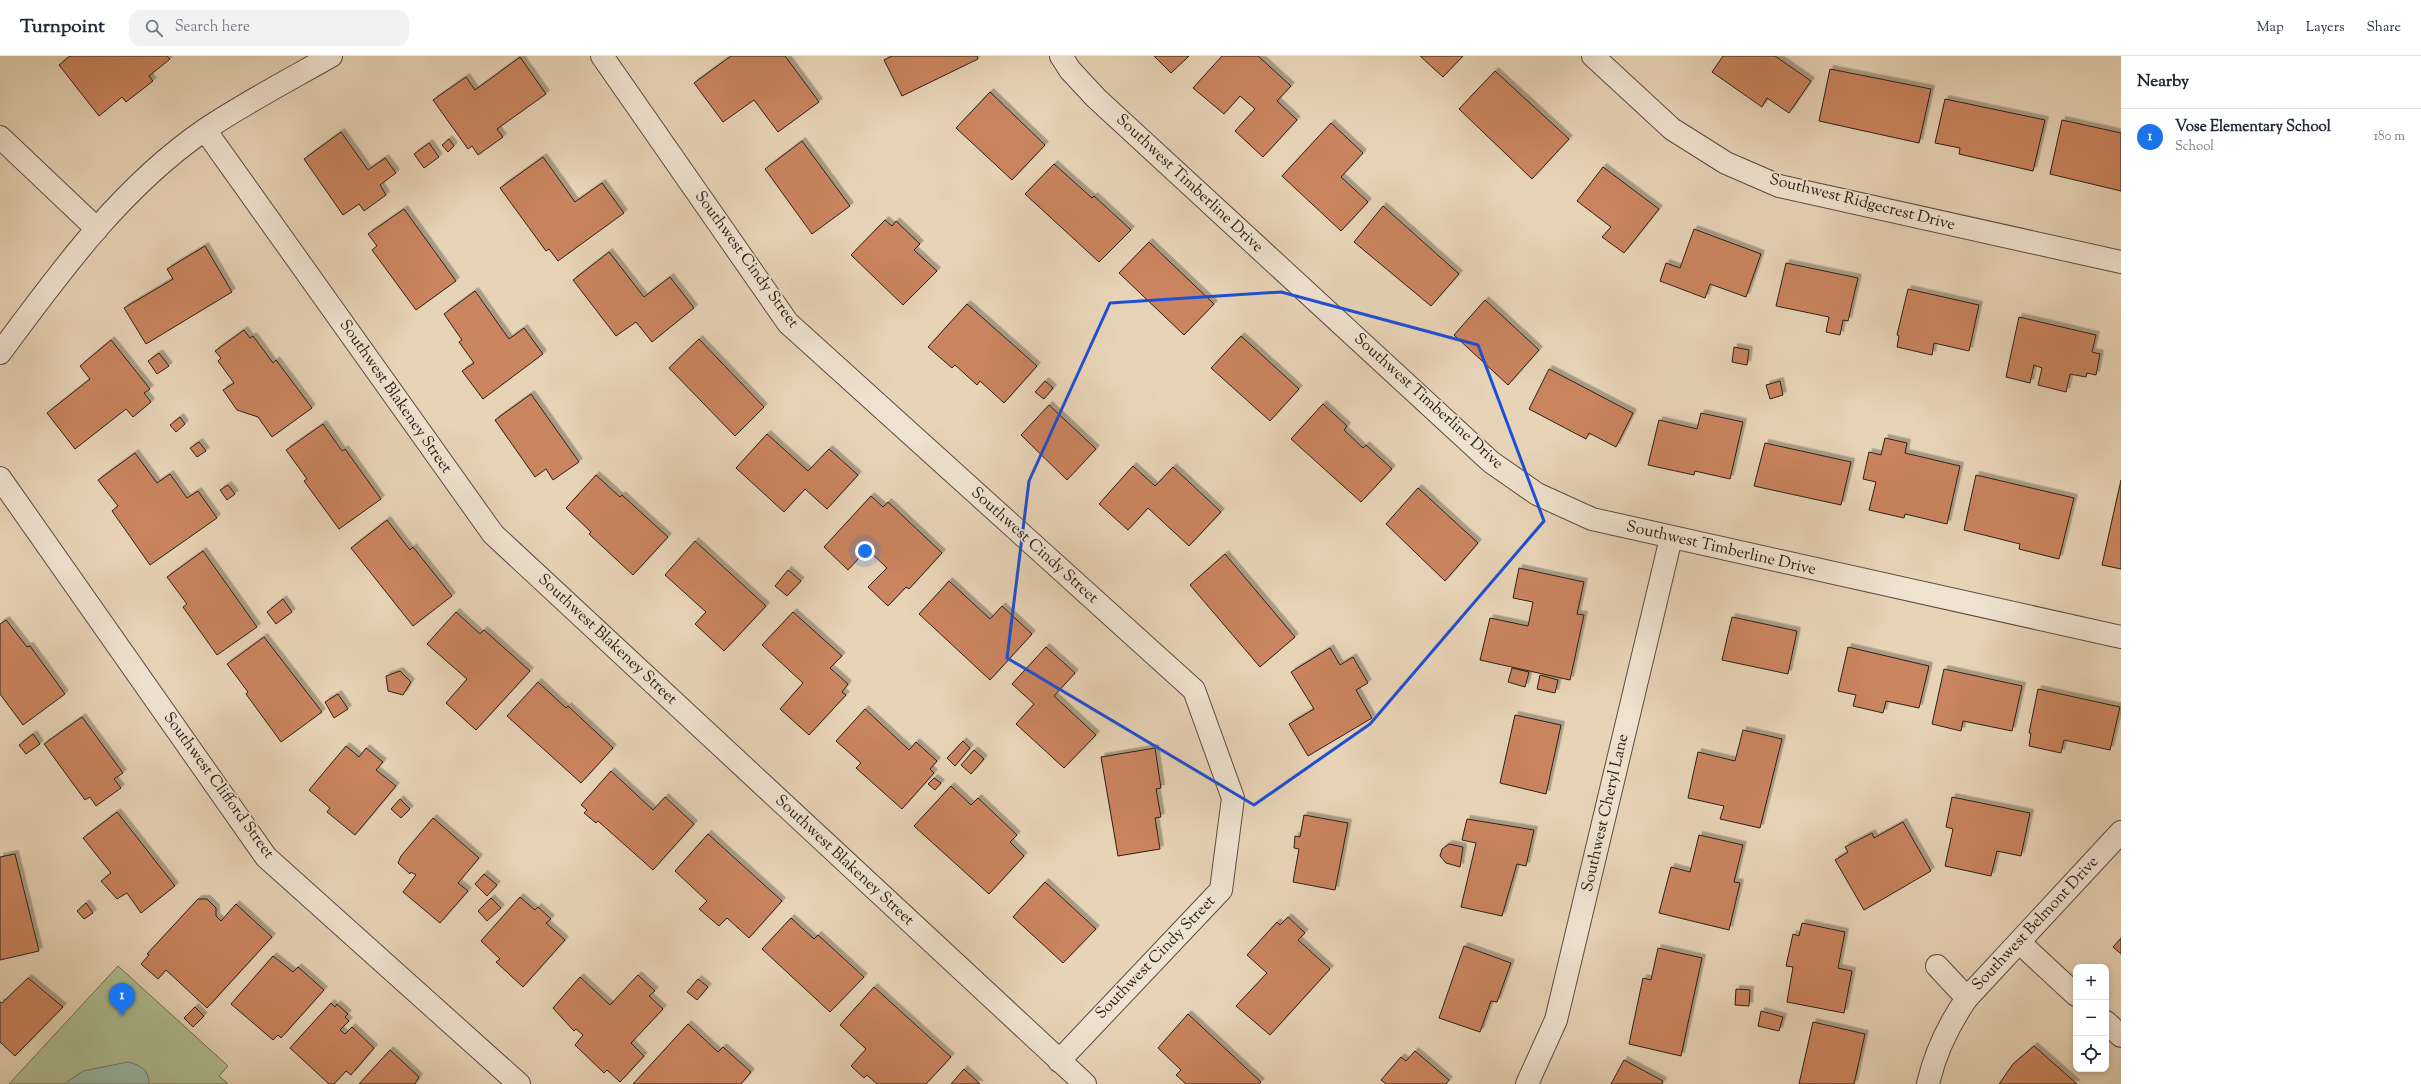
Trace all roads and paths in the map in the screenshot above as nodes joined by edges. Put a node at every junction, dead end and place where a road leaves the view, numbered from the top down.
1 (331, 56) edge
2 (602, 56) edge
3 (1061, 56) edge
4 (1593, 56) edge
5 (205, 130) junction
6 (0, 137) edge
7 (97, 229) junction
8 (2121, 262) edge
9 (0, 353) edge
10 (0, 478) edge
11 (1671, 538) junction
12 (2121, 637) edge
13 (2121, 832) edge
14 (2020, 943) junction
15 (1937, 966) dead end
16 (2073, 991) edge
17 (1967, 998) junction
18 (2109, 1025) edge
19 (2121, 1036) edge
20 (1059, 1061) junction
21 (519, 1084) edge
22 (1085, 1084) edge
23 (1527, 1084) edge
24 (1928, 1084) edge

1 - 5 street
2 - 20 street, Southwest Cindy Street
3 - 11 street, Southwest Timberline Drive
4 - 8 street, Southwest Ridgecrest Drive
5 - 7 street
5 - 20 street, Southwest Blakeney Street
6 - 7 street
7 - 9 street
10 - 21 street, Southwest Clifford Street
11 - 12 street, Southwest Timberline Drive
11 - 23 street, Southwest Cheryl Lane
13 - 14 street, Southwest Belmont Drive
14 - 16 street
14 - 17 street, Southwest Belmont Drive
15 - 17 street, Southwest Belmont Drive
17 - 24 street, Southwest Belmont Drive
18 - 19 street
20 - 22 street, Southwest Blakeney Street

